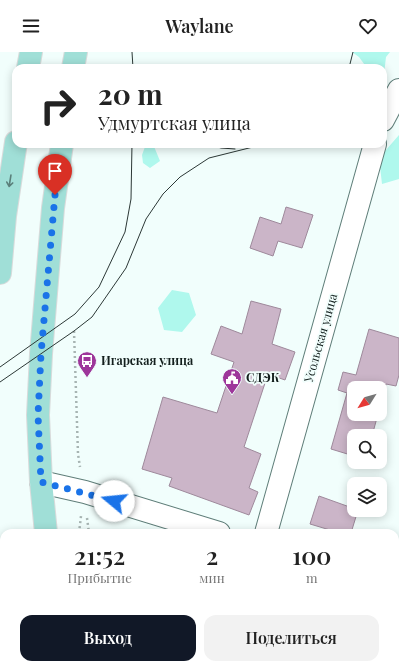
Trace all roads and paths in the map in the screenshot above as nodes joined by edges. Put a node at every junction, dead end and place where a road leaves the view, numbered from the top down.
1 (31, 52) edge
2 (76, 52) edge
3 (29, 64) edge
4 (74, 64) edge
5 (399, 90) edge
6 (387, 112) edge
7 (15, 148) edge
8 (62, 148) edge
9 (374, 148) edge
10 (0, 273) edge
11 (74, 331) dead end
12 (41, 482) junction
13 (85, 492) junction
14 (46, 529) edge
15 (89, 529) edge
16 (206, 529) edge
17 (267, 529) edge

1 - 3 main road
2 - 4 main road
5 - 6 street
7 -> 10 main road
8 - 12 main road
9 - 17 street, Усольская улица
11 - 13 path
12 - 13 street
12 - 14 main road
13 - 15 path
13 - 16 street

